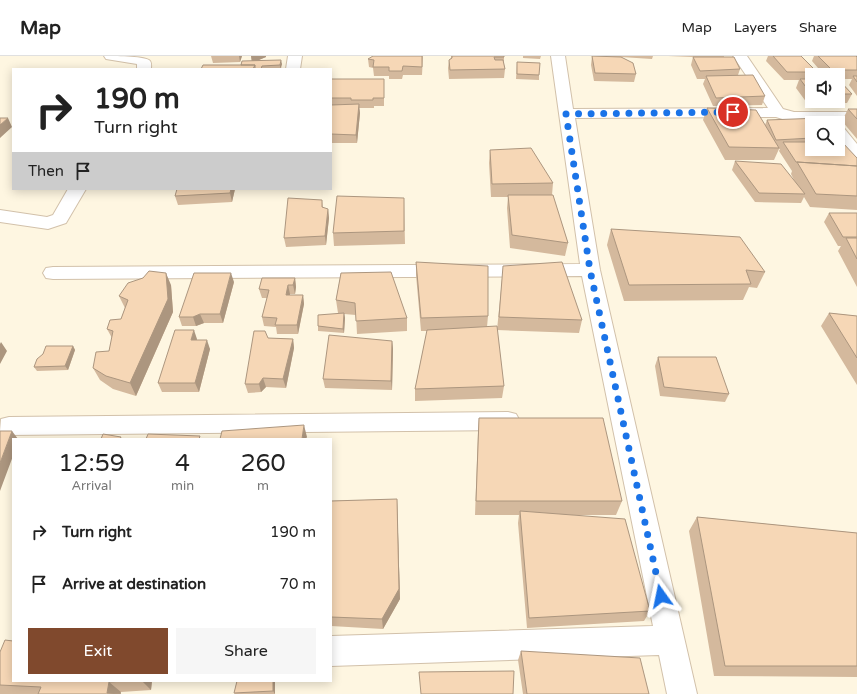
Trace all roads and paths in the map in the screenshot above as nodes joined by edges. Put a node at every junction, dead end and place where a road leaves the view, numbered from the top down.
1 (111, 56) edge
2 (295, 56) edge
3 (558, 56) edge
4 (740, 56) edge
5 (144, 68) edge
6 (292, 68) edge
7 (778, 112) junction
8 (566, 114) junction
9 (857, 117) edge
10 (805, 118) edge
11 (845, 118) edge
12 (845, 139) edge
13 (857, 155) edge
14 (76, 190) edge
15 (0, 217) edge
16 (590, 270) junction
17 (53, 273) dead end
18 (599, 420) edge
19 (623, 420) junction
20 (527, 421) edge
21 (9, 426) dead end
22 (670, 640) junction
23 (332, 651) edge
24 (682, 694) edge

1 - 5 street
2 - 6 street
3 - 8 street
4 - 7 street
7 - 8 street
7 - 10 street
8 - 16 street
9 - 11 street
12 - 13 street
14 - 15 street
16 - 17 street
16 - 19 street
18 - 19 street
19 - 22 street
20 - 21 street
22 - 23 street
22 - 24 street

